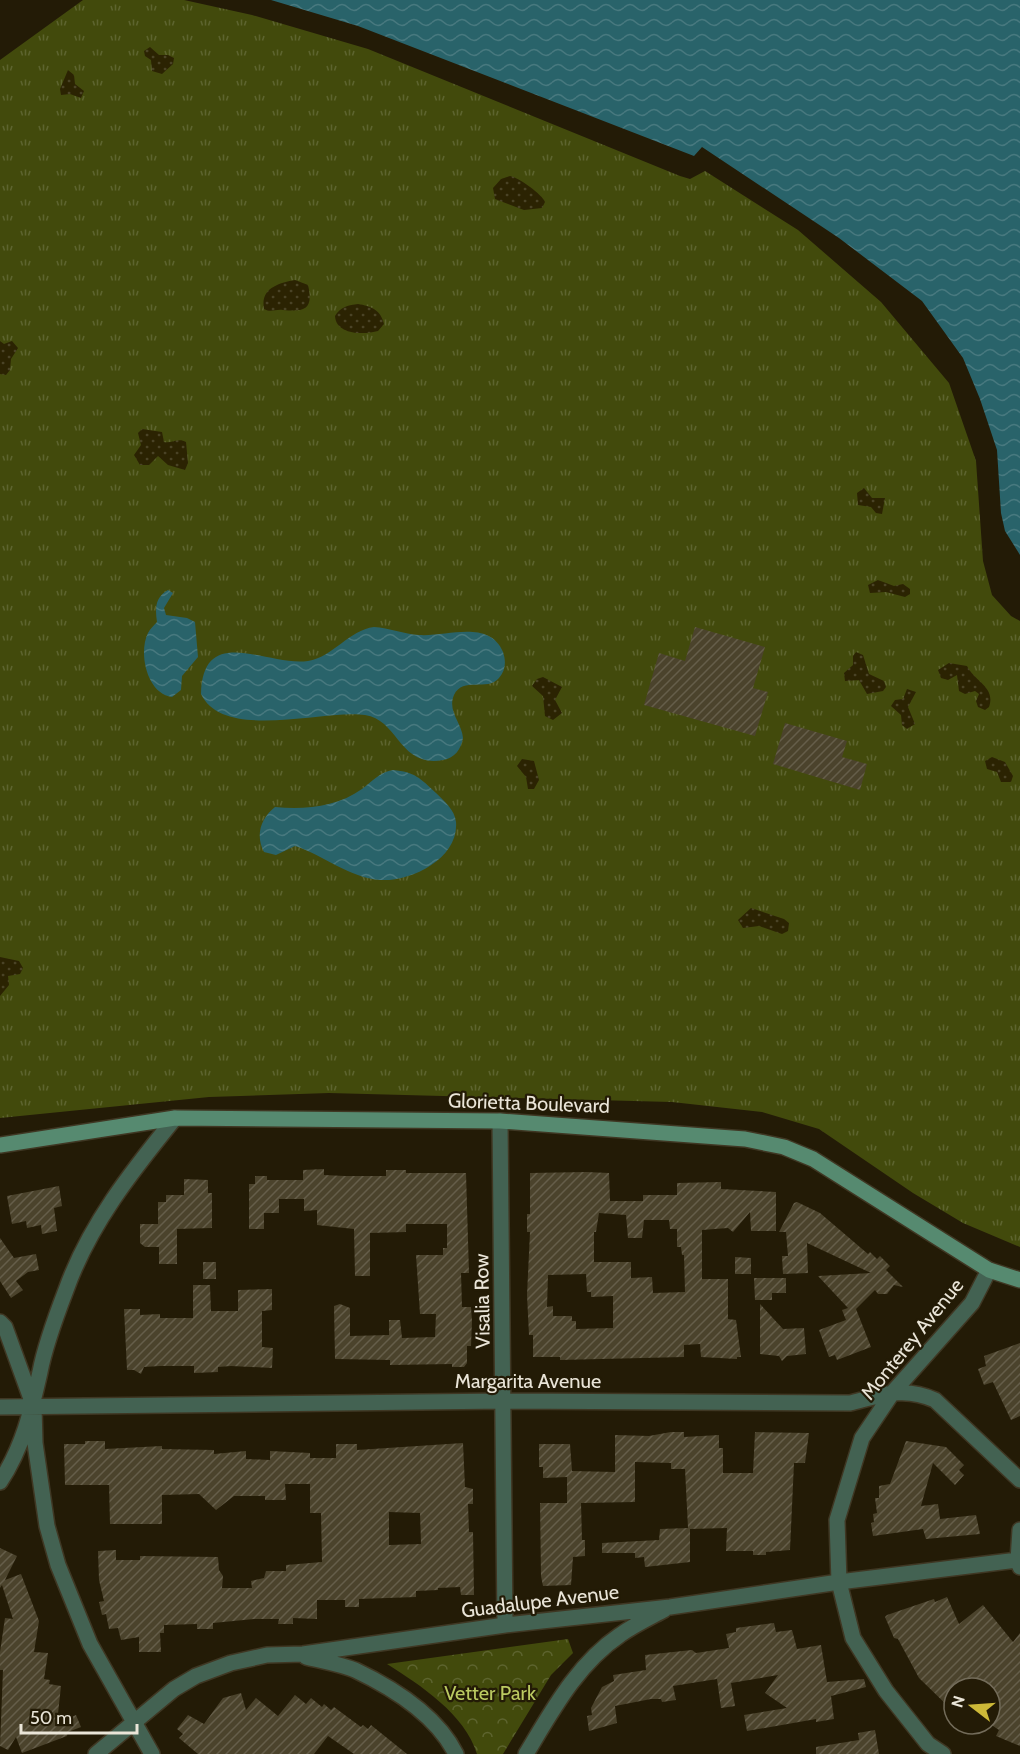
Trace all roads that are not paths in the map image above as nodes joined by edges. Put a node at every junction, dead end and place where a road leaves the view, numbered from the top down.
1 (175, 1118) junction
2 (500, 1121) junction
3 (0, 1145) edge
4 (989, 1270) junction
5 (1020, 1280) edge
6 (0, 1322) edge
7 (893, 1392) junction
8 (504, 1401) junction
9 (0, 1407) edge
10 (34, 1407) junction
11 (1020, 1480) edge
12 (0, 1482) edge
13 (1020, 1530) edge
14 (1019, 1564) edge
15 (839, 1582) junction
16 (670, 1606) junction
17 (505, 1625) junction
18 (267, 1655) junction
19 (133, 1722) junction
20 (96, 1754) edge
21 (152, 1754) edge
22 (456, 1754) edge
23 (526, 1754) edge
24 (943, 1754) edge

1 - 2 street, Glorietta Boulevard
1 - 3 street, Glorietta Boulevard
1 - 10 street
2 - 4 street, Glorietta Boulevard
2 - 8 street, Visalia Row
4 - 5 street, Glorietta Boulevard
4 - 7 street, Monterey Avenue
6 - 10 street
7 - 8 street, Margarita Avenue
7 - 11 street, Margarita Avenue
7 - 15 street, Monterey Avenue
8 - 10 street, Margarita Avenue
8 - 17 street, Visalia Row
9 - 10 street, Margarita Avenue
10 - 12 street
10 - 19 street
13 - 14 street
14 - 15 street, Guadalupe Avenue
15 - 16 street, Guadalupe Avenue
15 - 24 street, Monterey Avenue
16 - 17 street, Guadalupe Avenue
16 - 23 street
17 - 18 street, Guadalupe Avenue
18 - 19 street, Guadalupe Avenue
18 - 22 street
19 - 20 street, Guadalupe Avenue
19 - 21 street

